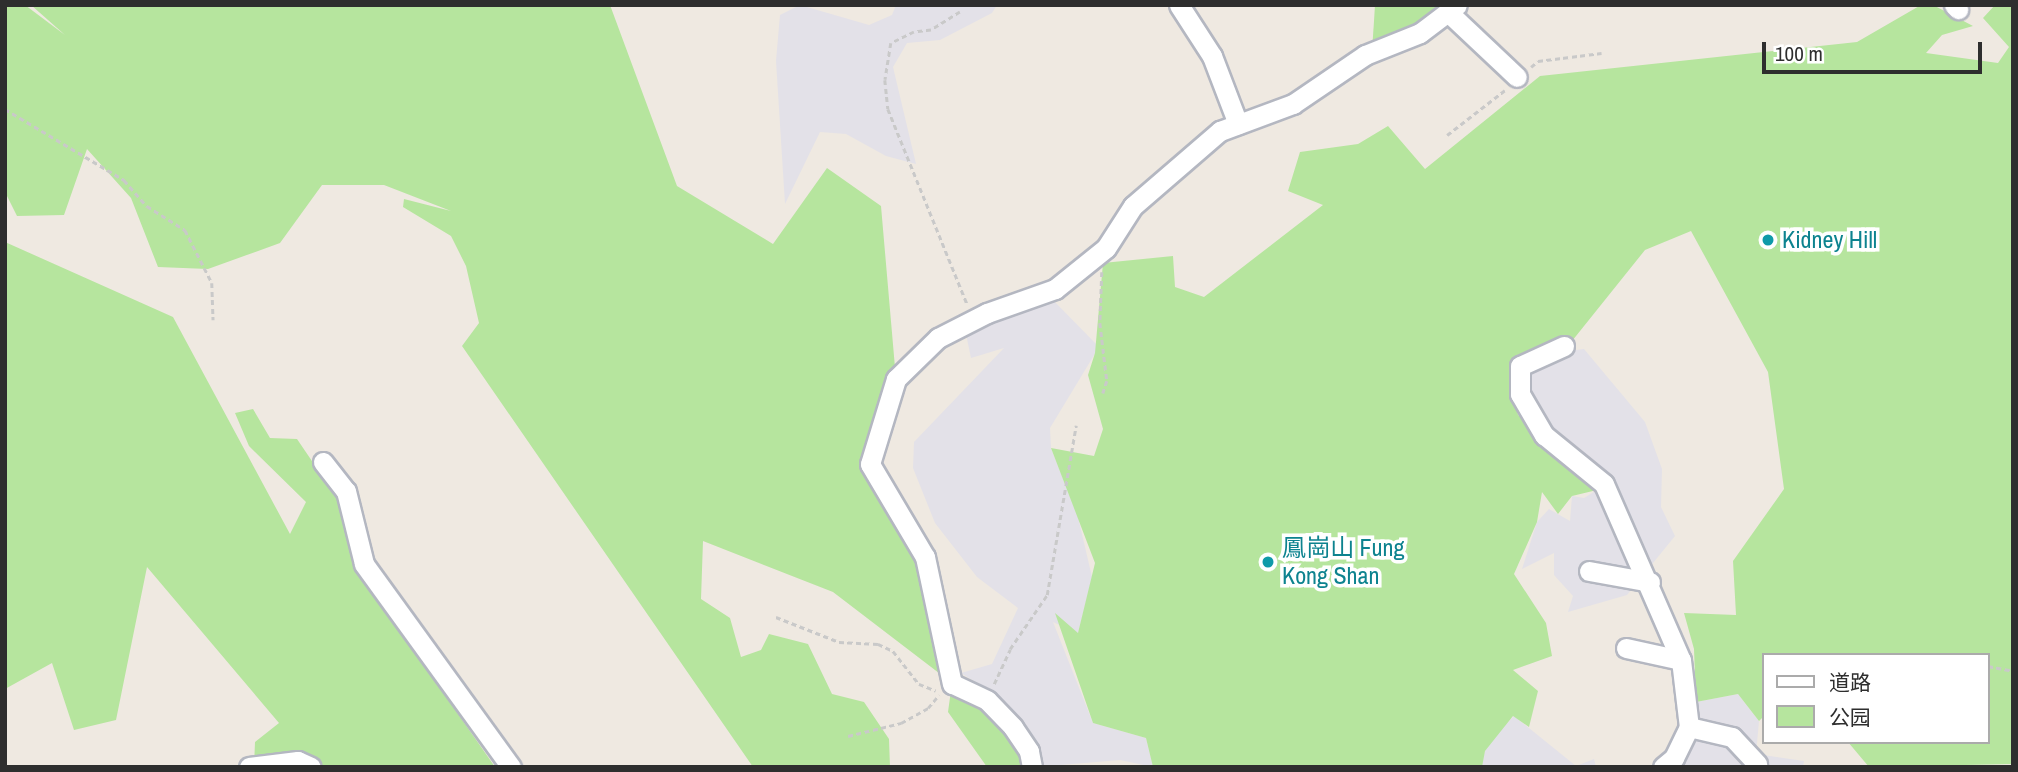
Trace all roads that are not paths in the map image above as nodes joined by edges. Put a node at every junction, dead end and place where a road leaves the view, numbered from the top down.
1 (1179, 5) edge
2 (1453, 9) edge
3 (1517, 77) road end
4 (1238, 124) junction
5 (1564, 346) dead end
6 (323, 462) dead end
7 (1589, 571) dead end
8 (1650, 582) junction
9 (1626, 648) dead end
10 (1681, 660) junction
11 (1689, 727) junction
12 (1672, 764) edge
13 (1757, 764) dead end
14 (249, 767) edge
15 (311, 767) edge
16 (511, 767) edge
17 (1032, 767) edge

1 - 4 street
2 - 3 street
2 - 4 street
4 - 17 street
5 - 8 street
6 - 16 street
7 - 8 street
8 - 10 street
9 - 10 street
10 - 11 street
11 - 12 street
11 - 13 street
14 - 15 street

